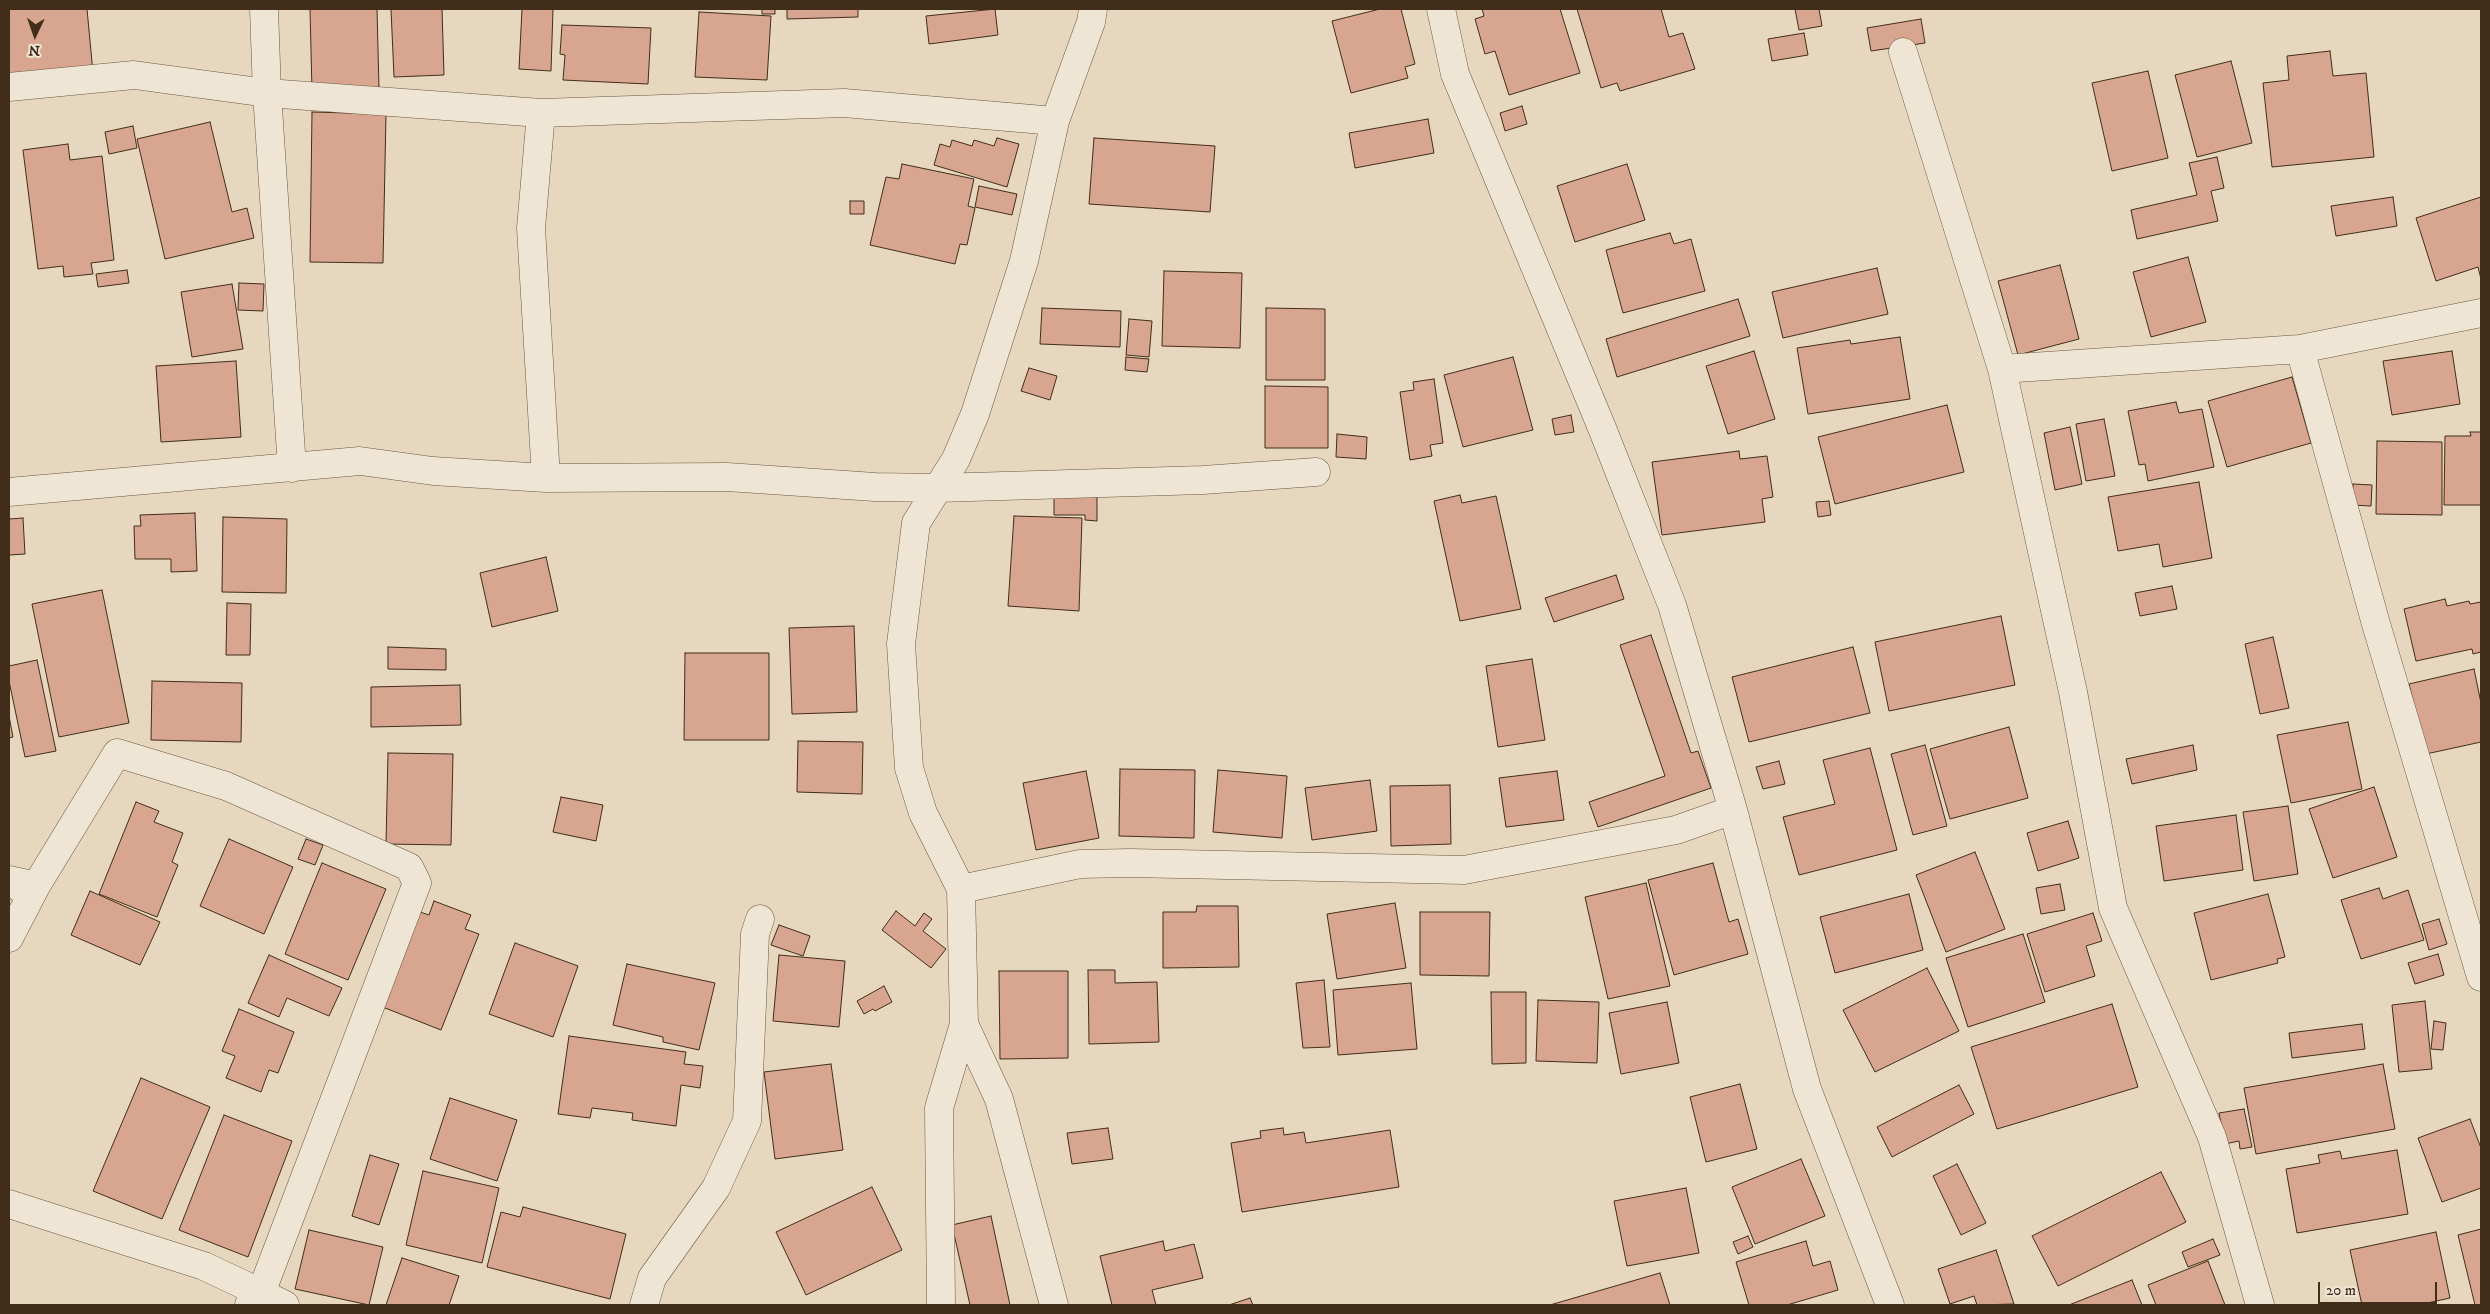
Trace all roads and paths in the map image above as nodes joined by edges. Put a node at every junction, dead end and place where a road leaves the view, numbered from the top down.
1 (264, 9) edge
2 (1093, 9) edge
3 (1441, 9) edge
4 (1903, 52) dead end
5 (9, 87) edge
6 (267, 93) junction
7 (541, 113) junction
8 (1055, 121) junction
9 (2481, 312) edge
10 (2300, 349) junction
11 (2002, 369) junction
12 (292, 468) junction
13 (1316, 472) dead end
14 (546, 478) junction
15 (937, 488) junction
16 (9, 492) edge
17 (1733, 810) junction
18 (9, 880) edge
19 (36, 886) junction
20 (961, 888) junction
21 (9, 890) edge
22 (760, 919) dead end
23 (9, 938) edge
24 (2481, 977) edge
25 (964, 1024) junction
26 (9, 1204) edge
27 (255, 1299) edge
28 (285, 1305) edge
29 (644, 1305) edge
30 (941, 1305) edge
31 (1054, 1305) edge
32 (1890, 1305) edge
33 (2260, 1305) edge

1 - 6 street
2 - 8 street
3 - 17 street
4 - 11 street
5 - 6 street
6 - 7 street
6 - 12 street
7 - 8 street
7 - 14 street
8 - 15 street
9 - 10 street
10 - 11 street
10 - 24 street
11 - 33 street
12 - 14 street
12 - 16 street
13 - 15 street
14 - 15 street
15 - 20 street
17 - 20 street
17 - 32 street
18 - 19 street
19 - 21 street
19 - 23 street
19 - 27 street
20 - 25 street
22 - 29 street
25 - 30 street
25 - 31 street
26 - 27 street
27 - 28 street

